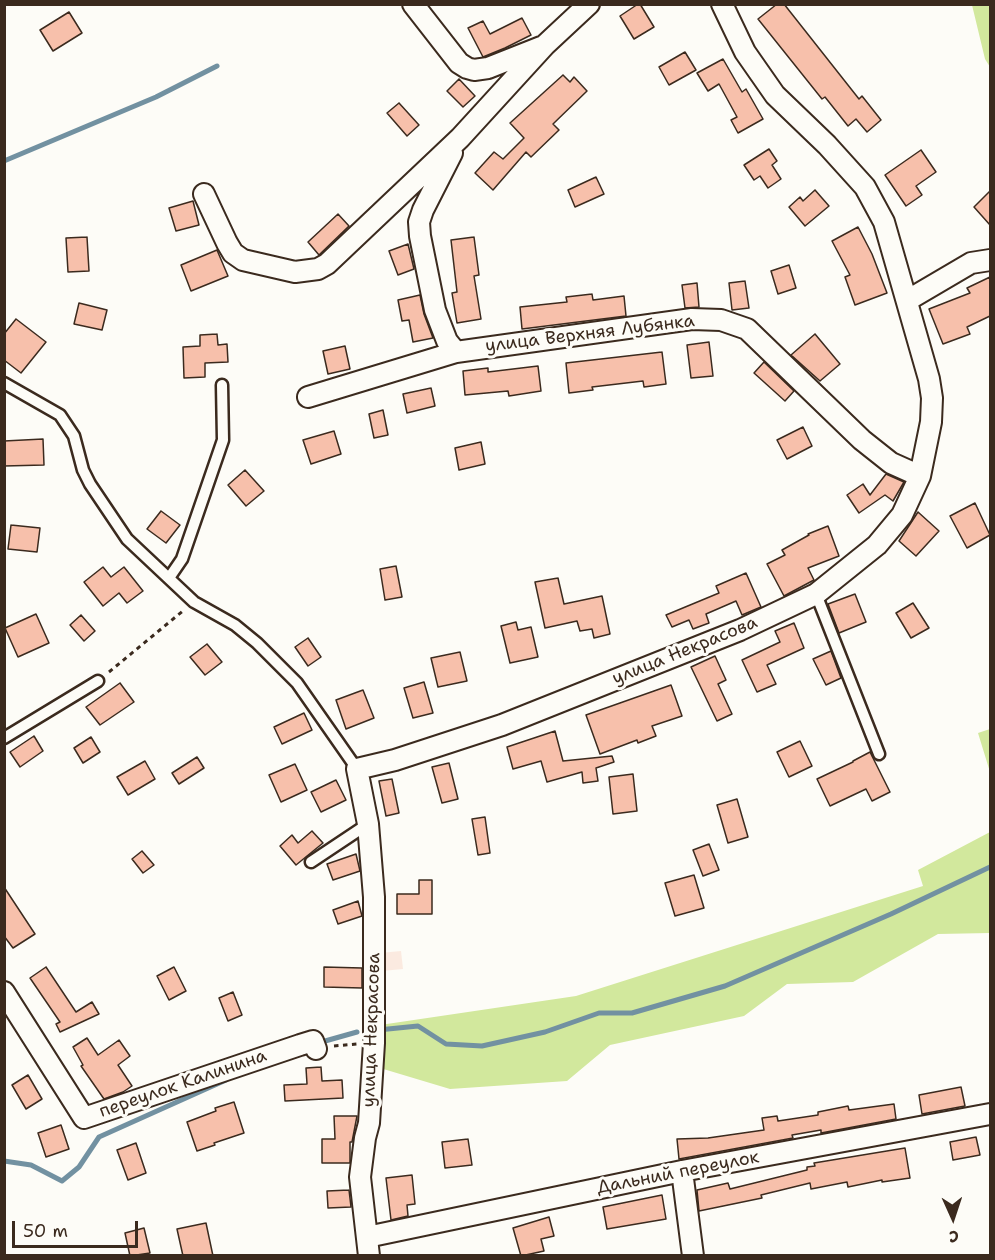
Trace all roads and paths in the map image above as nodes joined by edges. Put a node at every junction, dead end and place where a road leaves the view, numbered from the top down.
1 (413, 4) edge
2 (589, 4) edge
3 (722, 4) edge
4 (545, 45) junction
5 (460, 138) junction
6 (204, 194) dead end
7 (990, 260) edge
8 (908, 300) junction
9 (456, 352) junction
10 (4, 382) edge
11 (222, 385) dead end
12 (308, 397) dead end
13 (920, 476) junction
14 (170, 578) junction
15 (816, 594) junction
16 (194, 602) junction
17 (98, 681) joint
18 (4, 738) edge
19 (879, 754) dead end
20 (357, 769) junction
21 (368, 824) junction
22 (311, 862) dead end
23 (4, 992) edge
24 (314, 1045) dead end
25 (990, 1114) edge
26 (682, 1171) junction
27 (368, 1246) edge
28 (693, 1256) edge

1 - 4 street
2 - 4 street
3 - 8 street, улица Некрасова
4 - 5 street
5 - 6 street
5 - 9 street
7 - 8 street
8 - 13 street, улица Некрасова
9 - 12 street, улица Верхняя Лубянка
9 - 13 street, улица Верхняя Лубянка
10 - 14 lane
11 - 14 lane
13 - 15 street, улица Некрасова
14 - 16 lane
15 - 19 lane
15 - 20 street, улица Некрасова
16 - 17 path
16 - 20 lane
17 - 18 lane
20 - 21 street, улица Некрасова
21 - 22 lane
21 - 27 street, улица Некрасова
23 - 24 street, переулок Калинина
25 - 26 street, Дальний переулок
26 - 27 street, Дальний переулок
26 - 28 street

